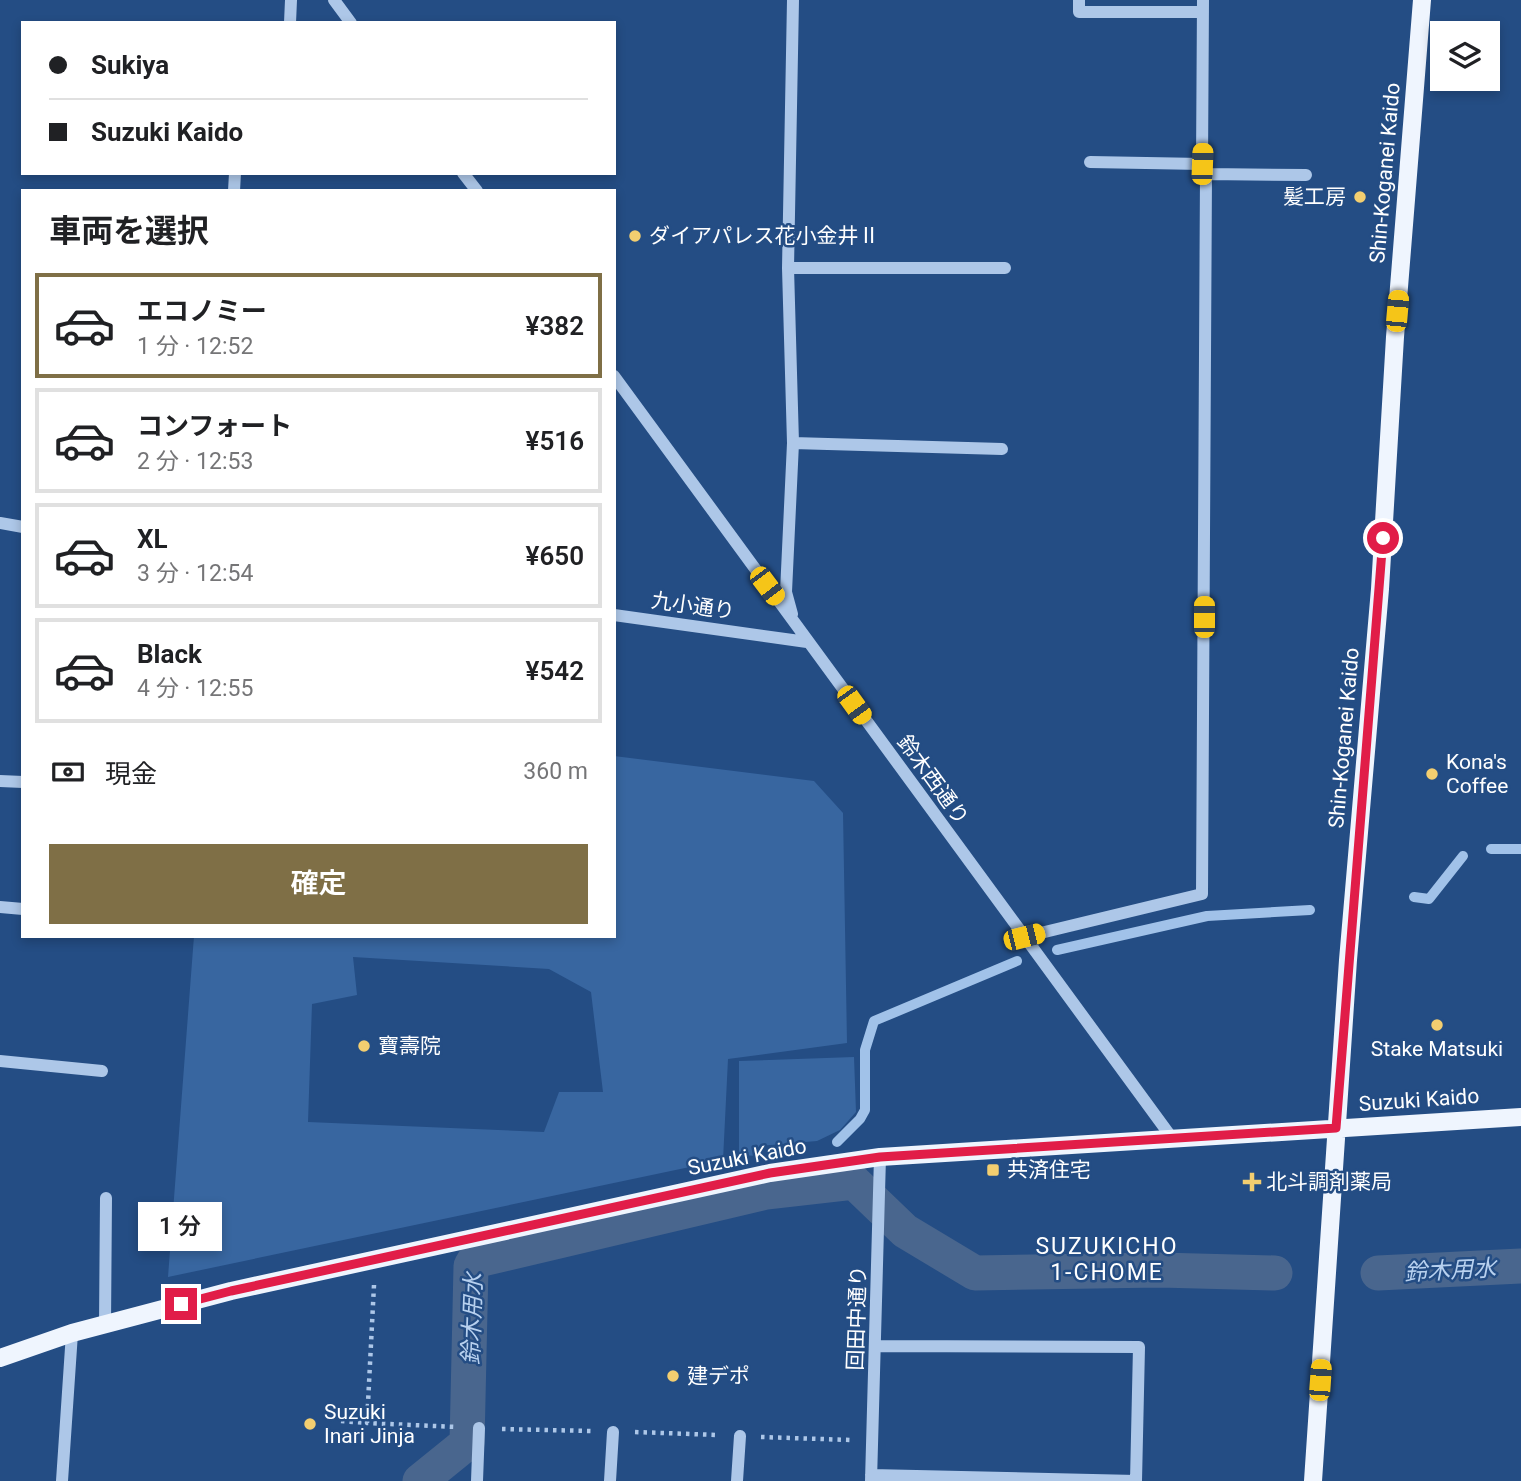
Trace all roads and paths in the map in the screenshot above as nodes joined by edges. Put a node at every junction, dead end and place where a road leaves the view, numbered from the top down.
1 (291, 0) edge
2 (334, 0) edge
3 (793, 0) edge
4 (1079, 0) edge
5 (1422, 0) edge
6 (1203, 6) edge
7 (289, 21) edge
8 (350, 21) edge
9 (1090, 162) dead end
10 (1204, 169) junction
11 (465, 175) edge
12 (1306, 175) dead end
13 (475, 189) edge
14 (788, 268) junction
15 (1005, 268) dead end
16 (616, 379) edge
17 (793, 443) junction
18 (1002, 449) dead end
19 (0, 523) edge
20 (21, 527) edge
21 (616, 615) edge
22 (793, 621) junction
23 (807, 642) junction
24 (0, 781) edge
25 (21, 782) edge
26 (0, 907) edge
27 (21, 909) edge
28 (1024, 937) junction
29 (0, 1061) edge
30 (102, 1072) dead end
31 (1521, 1116) edge
32 (1336, 1128) junction
33 (1172, 1138) junction
34 (880, 1157) junction
35 (106, 1198) dead end
36 (376, 1260) junction
37 (105, 1325) junction
38 (72, 1333) junction
39 (875, 1346) junction
40 (0, 1358) edge
41 (341, 1421) dead end
42 (367, 1423) junction
43 (463, 1427) dead end
44 (479, 1428) joint
45 (613, 1432) junction
46 (740, 1436) junction
47 (872, 1442) junction
48 (871, 1478) edge
49 (62, 1481) edge
50 (477, 1481) edge
51 (610, 1481) edge
52 (737, 1481) edge
53 (1136, 1481) edge
54 (1313, 1481) edge

1 - 7 street
2 - 8 street
3 - 14 street
4 - 6 street
5 - 32 main road, Shin-Koganei Kaido
6 - 10 street
9 - 10 street
10 - 12 street
10 - 28 street
11 - 13 street
14 - 15 street
14 - 17 street
16 - 22 street, 鈴木西通り
17 - 18 street
17 - 22 street
19 - 20 street
21 - 23 street, 九小通り
22 - 23 street, 鈴木西通り
23 - 28 street, 鈴木西通り
24 - 25 street
26 - 27 street
28 - 33 street, 鈴木西通り
29 - 30 street
31 - 32 main road, Suzuki Kaido
32 - 33 main road, Suzuki Kaido
32 - 54 main road, Shin-Koganei Kaido
33 - 34 main road, Suzuki Kaido
34 - 36 main road, Suzuki Kaido
34 - 39 street, 回田中通り
35 - 37 street
36 - 37 main road, Suzuki Kaido
36 - 42 path
37 - 38 main road, Suzuki Kaido
38 - 40 main road, Suzuki Kaido
38 - 49 street
39 - 47 street, 回田中通り
39 - 53 street
41 - 42 path
42 - 43 path
44 - 45 path
44 - 50 street
45 - 46 path
45 - 51 street
46 - 47 path
46 - 52 street
47 - 48 street, 回田中通り
48 - 53 street

